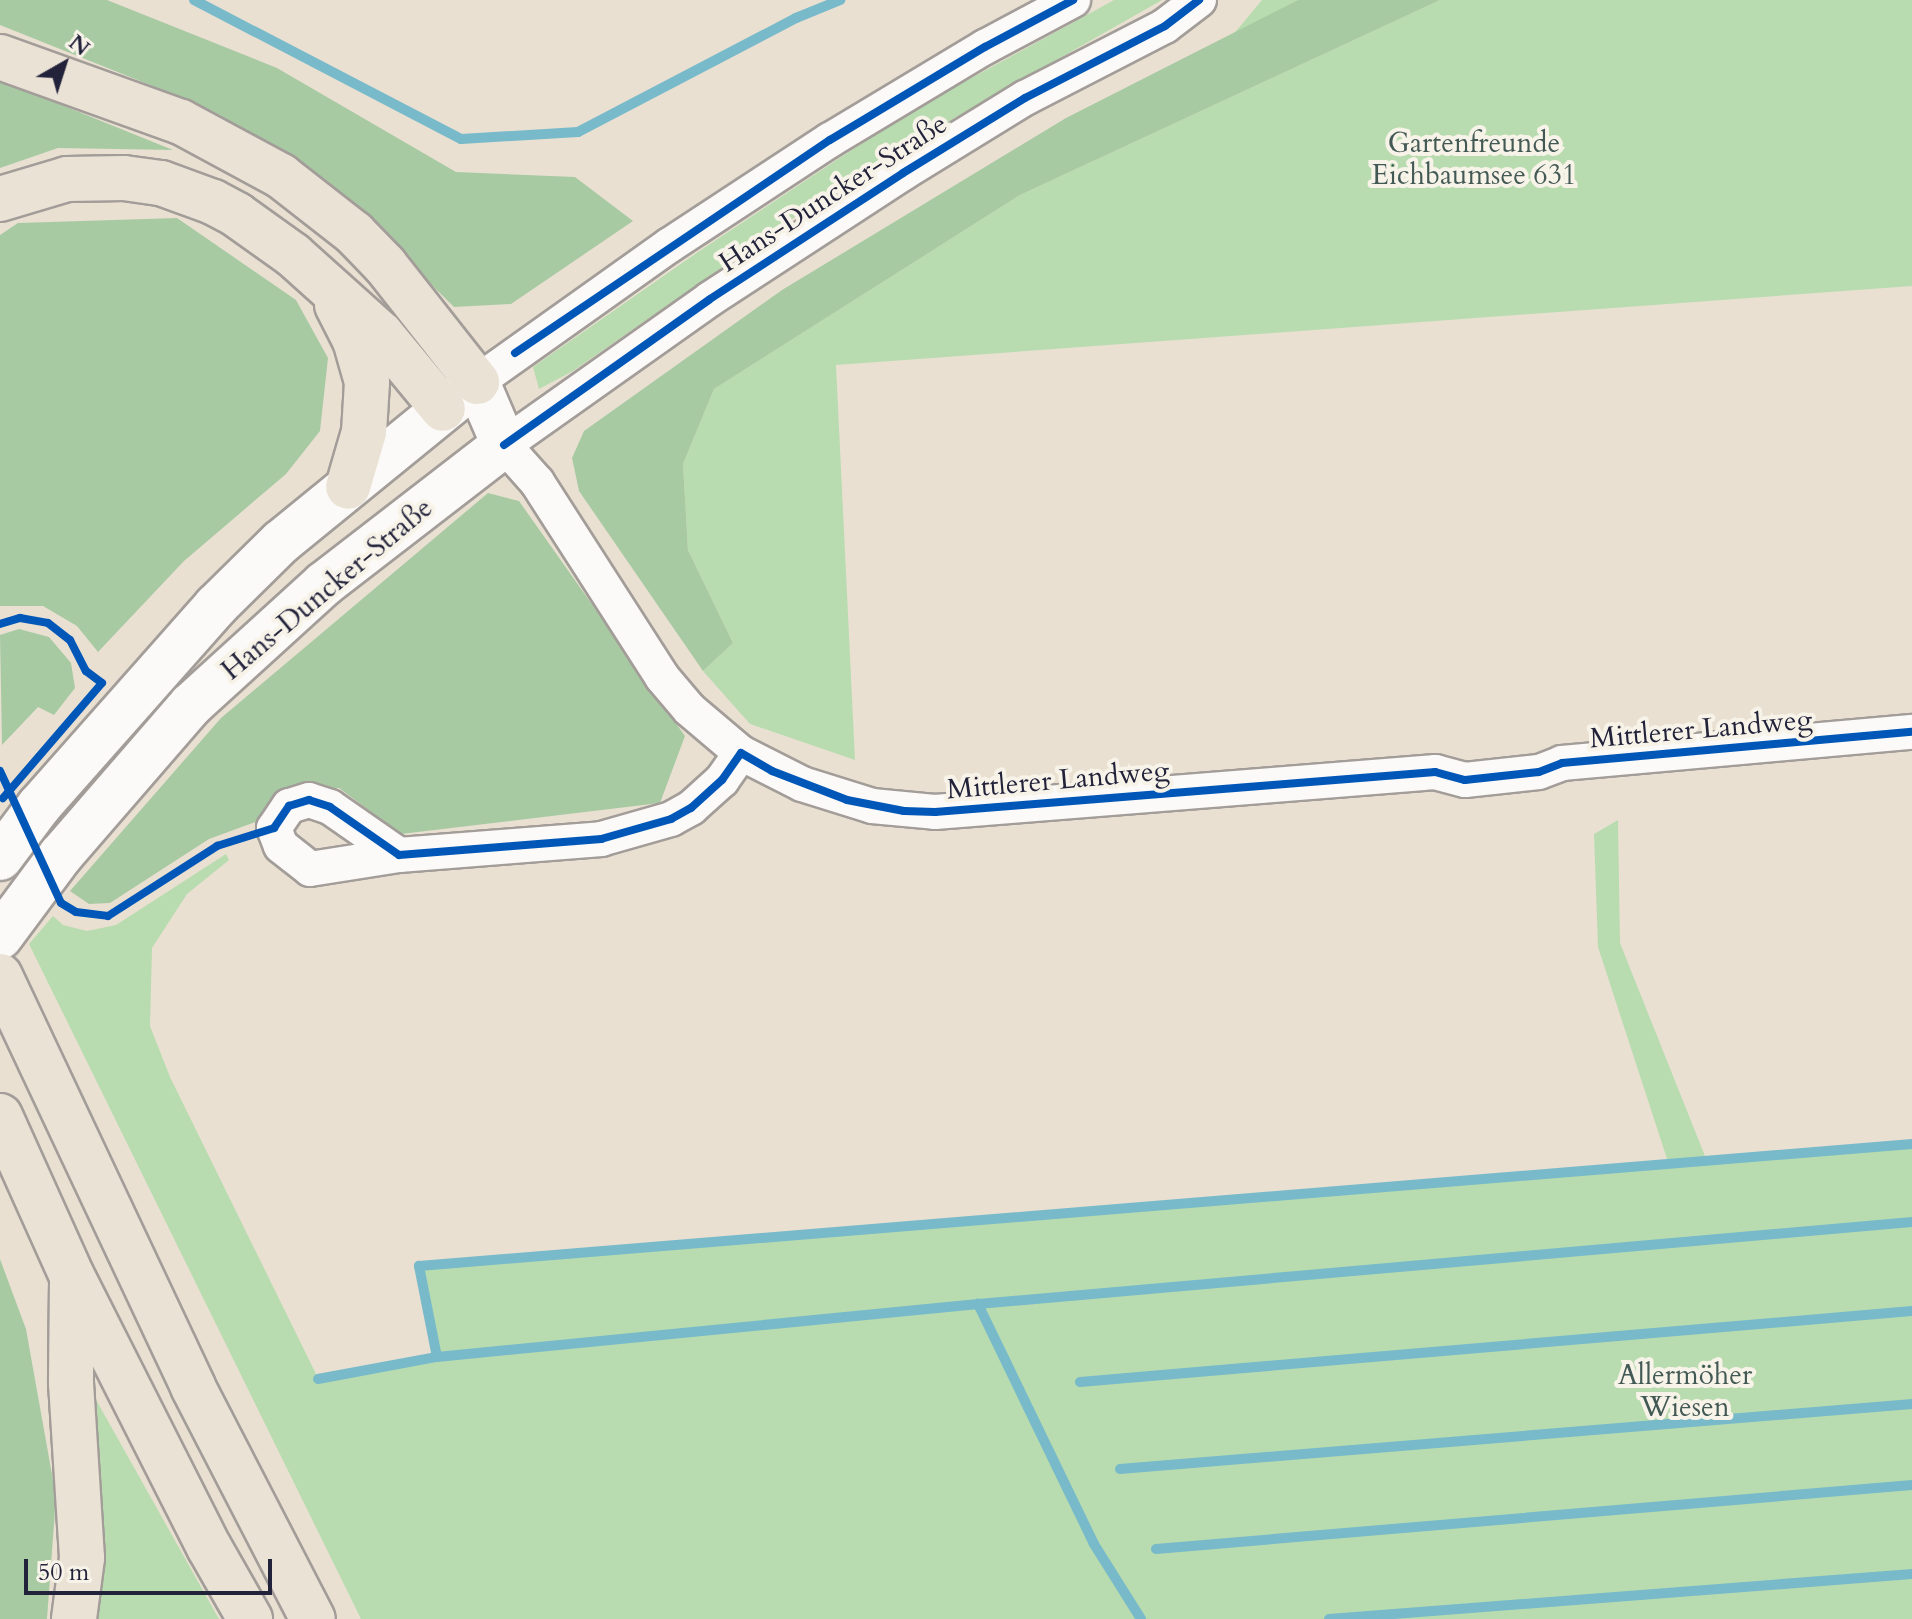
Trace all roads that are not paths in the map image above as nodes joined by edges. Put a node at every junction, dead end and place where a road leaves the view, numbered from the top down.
1 (1073, 0) edge
2 (1199, 0) edge
3 (0, 57) edge
4 (0, 199) edge
5 (327, 289) junction
6 (477, 382) junction
7 (443, 409) junction
8 (504, 445) junction
9 (348, 487) junction
10 (1912, 732) edge
11 (741, 753) junction
12 (399, 855) dead end
13 (0, 858) edge
14 (0, 937) edge
15 (0, 976) edge
16 (0, 1116) edge
17 (72, 1276) junction
18 (74, 1619) edge
19 (250, 1619) edge
20 (313, 1619) edge

1 - 6 street, Hans-Duncker-Straße
2 - 8 street, Hans-Duncker-Straße
3 - 6 highway
4 - 5 highway
5 - 7 highway
5 - 9 highway
6 - 7 street, Hans-Duncker-Straße
6 - 8 street
7 - 8 street
7 - 9 street, Hans-Duncker-Straße
8 - 11 street, Mittlerer Landweg
8 - 14 street, Hans-Duncker-Straße
9 - 13 street, Hans-Duncker-Straße
10 - 11 street, Mittlerer Landweg
11 - 12 street
15 - 20 highway
16 - 17 highway
17 - 18 highway
17 - 19 highway

